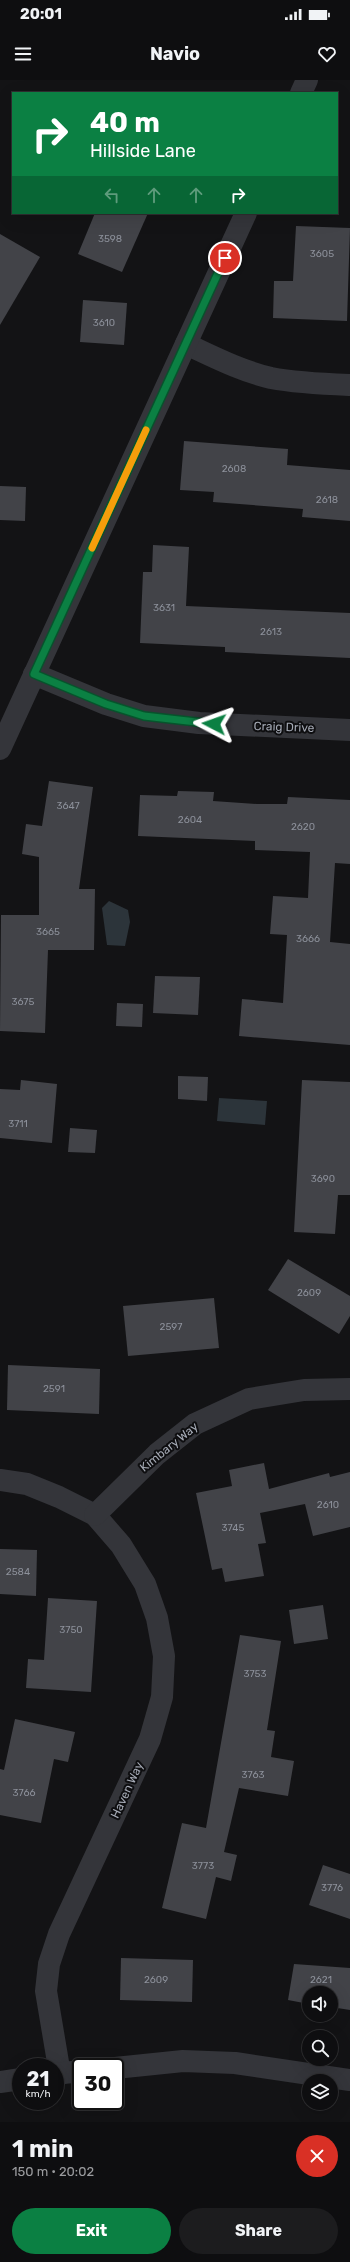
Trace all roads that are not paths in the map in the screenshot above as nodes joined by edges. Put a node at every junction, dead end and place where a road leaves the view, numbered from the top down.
1 (307, 80) edge
2 (301, 92) edge
3 (246, 214) edge
4 (186, 344) junction
5 (350, 385) edge
6 (34, 674) junction
7 (350, 730) edge
8 (0, 749) edge
9 (350, 1389) edge
10 (0, 1480) edge
11 (95, 1514) junction
12 (124, 2067) edge
13 (65, 2073) edge
14 (12, 2080) edge
15 (350, 2080) edge
16 (0, 2082) edge

1 - 2 street
3 - 4 street
4 - 5 street
4 - 6 street
6 - 7 street, Craig Drive
6 - 8 street
9 - 11 street, Kimbary Way
10 - 11 street
11 - 13 street, Haven Way
12 - 15 street
14 - 16 street

